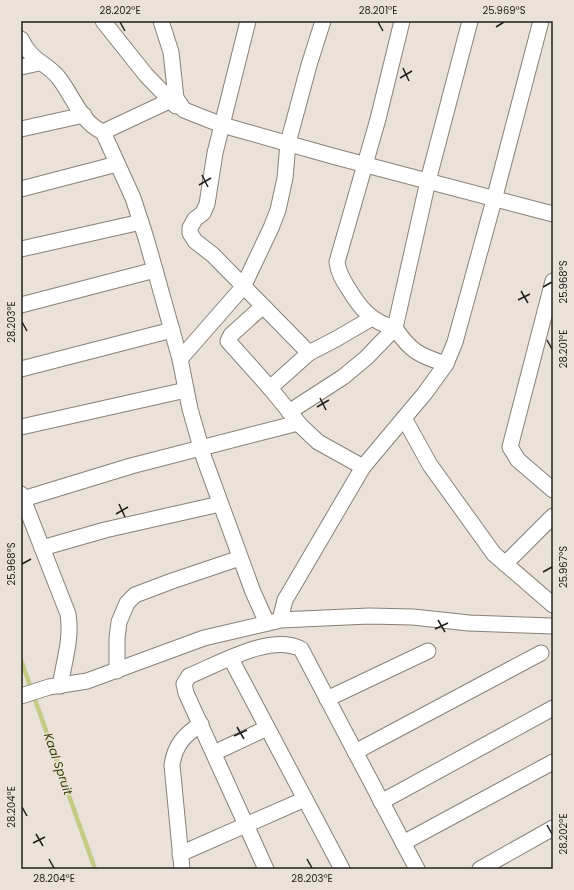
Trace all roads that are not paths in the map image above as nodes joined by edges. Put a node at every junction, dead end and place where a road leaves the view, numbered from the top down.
1 (103, 21) edge
2 (161, 21) edge
3 (248, 21) edge
4 (323, 21) edge
5 (402, 21) edge
6 (470, 21) edge
7 (541, 21) edge
8 (21, 39) edge
9 (39, 63) junction
10 (21, 67) edge
11 (169, 101) junction
12 (184, 110) junction
13 (84, 115) junction
14 (222, 125) junction
15 (21, 129) edge
16 (103, 132) junction
17 (288, 144) junction
18 (118, 164) junction
19 (365, 165) junction
20 (428, 181) junction
21 (21, 189) edge
22 (494, 200) junction
23 (553, 214) edge
24 (141, 222) junction
25 (21, 249) edge
26 (155, 270) junction
27 (553, 281) edge
28 (243, 287) junction
29 (21, 305) edge
30 (262, 307) junction
31 (372, 318) junction
32 (395, 328) junction
33 (172, 330) junction
34 (309, 353) junction
35 (180, 359) junction
36 (446, 364) junction
37 (21, 369) edge
38 (270, 388) junction
39 (186, 390) junction
40 (294, 417) junction
41 (404, 418) junction
42 (21, 427) edge
43 (201, 449) junction
44 (363, 467) junction
45 (553, 490) edge
46 (22, 496) edge
47 (220, 504) junction
48 (553, 516) edge
49 (42, 548) junction
50 (240, 558) junction
51 (505, 564) junction
52 (553, 605) edge
53 (274, 622) junction
54 (553, 626) edge
55 (428, 651) dead end
56 (541, 653) dead end
57 (231, 659) junction
58 (117, 671) junction
59 (55, 686) junction
60 (21, 696) edge
61 (327, 699) junction
62 (553, 708) edge
63 (200, 724) junction
64 (267, 728) junction
65 (355, 752) junction
66 (214, 753) junction
67 (553, 762) edge
68 (305, 799) junction
69 (381, 802) junction
70 (246, 825) junction
71 (553, 828) edge
72 (403, 843) junction
73 (181, 862) edge
74 (266, 869) edge
75 (342, 869) edge
76 (418, 869) edge
77 (480, 869) edge

1 - 11 street
2 - 12 street
3 - 14 street
4 - 17 street
5 - 19 street
6 - 20 street
7 - 22 street
8 - 9 street
9 - 10 street
9 - 13 street
11 - 12 street
11 - 16 street
12 - 14 street
13 - 15 street
13 - 16 street
14 - 17 street
14 - 28 street
16 - 18 street
17 - 19 street
17 - 28 street
18 - 21 street
18 - 24 street
19 - 20 street
19 - 31 street
20 - 22 street
20 - 32 street
22 - 23 street
22 - 36 street
24 - 25 street
24 - 26 street
26 - 29 street
26 - 33 street
27 - 45 street
28 - 30 street
28 - 35 street
30 - 34 street
30 - 38 street
31 - 32 street
31 - 34 street
32 - 36 street
32 - 40 street
33 - 35 street
33 - 37 street
34 - 38 street
35 - 39 street
36 - 41 street
38 - 40 street
39 - 42 street
39 - 43 street
40 - 43 street
40 - 44 street
41 - 44 street
41 - 51 street
43 - 46 street
43 - 47 street
44 - 53 street
46 - 49 street
47 - 49 street
47 - 50 street
48 - 51 street
49 - 59 street
50 - 53 street
50 - 58 street
51 - 52 street
53 - 54 street
53 - 58 street
55 - 61 street
56 - 65 street
57 - 61 street
57 - 63 street
57 - 64 street
58 - 59 street
59 - 60 street
61 - 65 street
62 - 69 street
63 - 66 street
63 - 73 street
64 - 66 street
64 - 68 street
65 - 69 street
66 - 70 street
67 - 72 street
68 - 70 street
68 - 75 street
69 - 72 street
70 - 73 street
70 - 74 street
71 - 77 street
72 - 76 street

